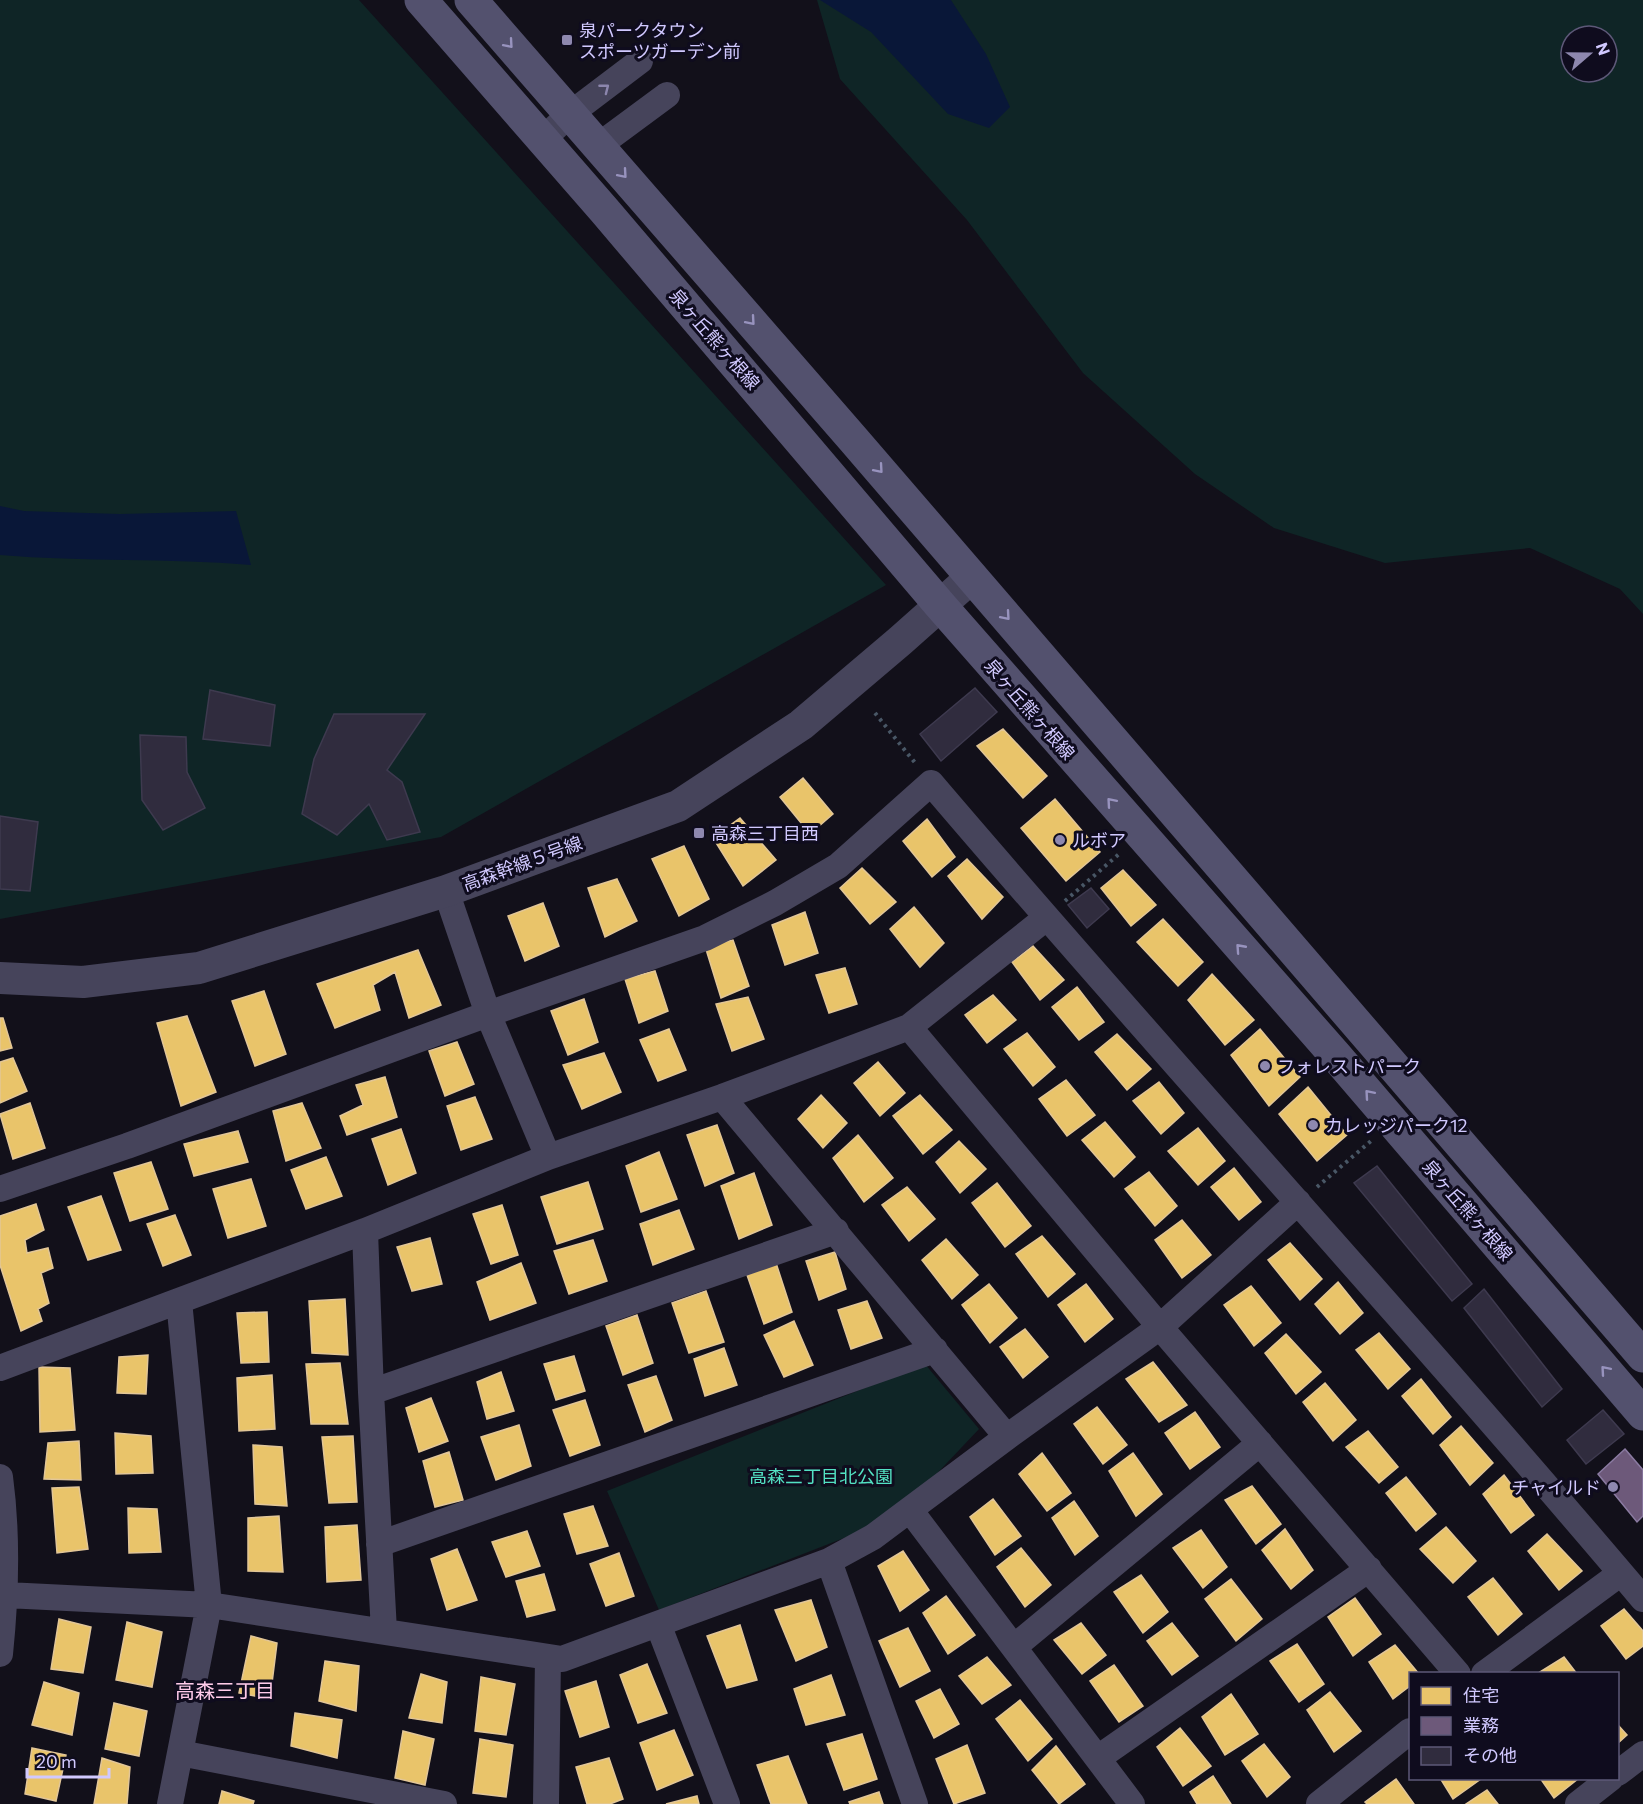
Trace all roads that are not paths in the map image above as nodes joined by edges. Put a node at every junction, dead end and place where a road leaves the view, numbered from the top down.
1 (421, 0) edge
2 (471, 0) edge
3 (640, 61) dead end
4 (667, 95) dead end
5 (570, 114) junction
6 (542, 140) junction
7 (598, 146) junction
8 (972, 577) junction
9 (940, 605) junction
10 (446, 891) junction
11 (1046, 918) junction
12 (0, 978) edge
13 (488, 1014) junction
14 (909, 1027) junction
15 (722, 1096) junction
16 (548, 1157) junction
17 (0, 1189) edge
18 (1298, 1202) junction
19 (365, 1231) junction
20 (836, 1231) junction
21 (179, 1300) junction
22 (1160, 1327) junction
23 (935, 1350) junction
24 (1643, 1356) edge
25 (0, 1368) edge
26 (371, 1392) junction
27 (1643, 1414) edge
28 (1007, 1437) junction
29 (1260, 1443) junction
30 (0, 1477) edge
31 (910, 1510) junction
32 (379, 1545) junction
33 (829, 1562) junction
34 (1369, 1569) junction
35 (1621, 1573) junction
36 (6, 1595) junction
37 (1643, 1599) edge
38 (210, 1605) junction
39 (658, 1624) junction
40 (384, 1631) junction
41 (1014, 1647) junction
42 (0, 1654) edge
43 (548, 1657) junction
44 (1456, 1672) edge
45 (1487, 1672) edge
46 (1409, 1732) edge
47 (180, 1753) junction
48 (1643, 1754) edge
49 (1098, 1758) junction
50 (1619, 1772) edge
51 (1610, 1780) edge
52 (170, 1804) edge
53 (444, 1804) edge
54 (546, 1804) edge
55 (727, 1804) edge
56 (915, 1804) edge
57 (1132, 1804) edge
58 (1319, 1804) edge
59 (1578, 1804) edge

1 - 6 main road, 泉ヶ丘熊ヶ根線
2 -> 5 main road, 泉ヶ丘熊ヶ根線
5 -> 3 street
4 - 7 street
5 - 6 street
5 - 7 main road, 泉ヶ丘熊ヶ根線
6 - 9 main road, 泉ヶ丘熊ヶ根線
7 -> 8 main road, 泉ヶ丘熊ヶ根線
8 - 9 street, 高森幹線５号線
8 -> 24 main road, 泉ヶ丘熊ヶ根線
9 - 10 street, 高森幹線５号線
27 -> 9 main road, 泉ヶ丘熊ヶ根線
10 - 12 street, 高森幹線５号線
10 - 13 street
11 - 13 street
11 - 14 street
11 - 18 street
13 - 16 street
13 - 17 street
14 - 15 street
14 - 22 street
15 - 16 street
15 - 20 street
16 - 19 street
18 - 22 street
18 - 35 street
19 - 21 street
19 - 26 street
20 - 23 street
20 - 26 street
21 - 25 street
21 - 38 street
22 - 28 street
22 - 29 street
23 - 28 street
23 - 32 street
26 - 32 street
28 - 31 street
29 - 34 street
29 - 41 street
30 - 36 street
31 - 33 street
31 - 41 street
32 - 40 street
33 - 39 street
33 - 56 street
34 - 44 street
34 - 49 street
35 - 37 street
35 - 45 street
36 - 38 street
36 - 42 street
38 - 40 street
38 - 47 street
39 - 43 street
39 - 55 street
40 - 43 street
41 - 49 street
43 - 54 street
46 - 58 street
47 - 52 street
47 - 53 street
48 - 50 street
49 - 57 street
51 - 59 street

